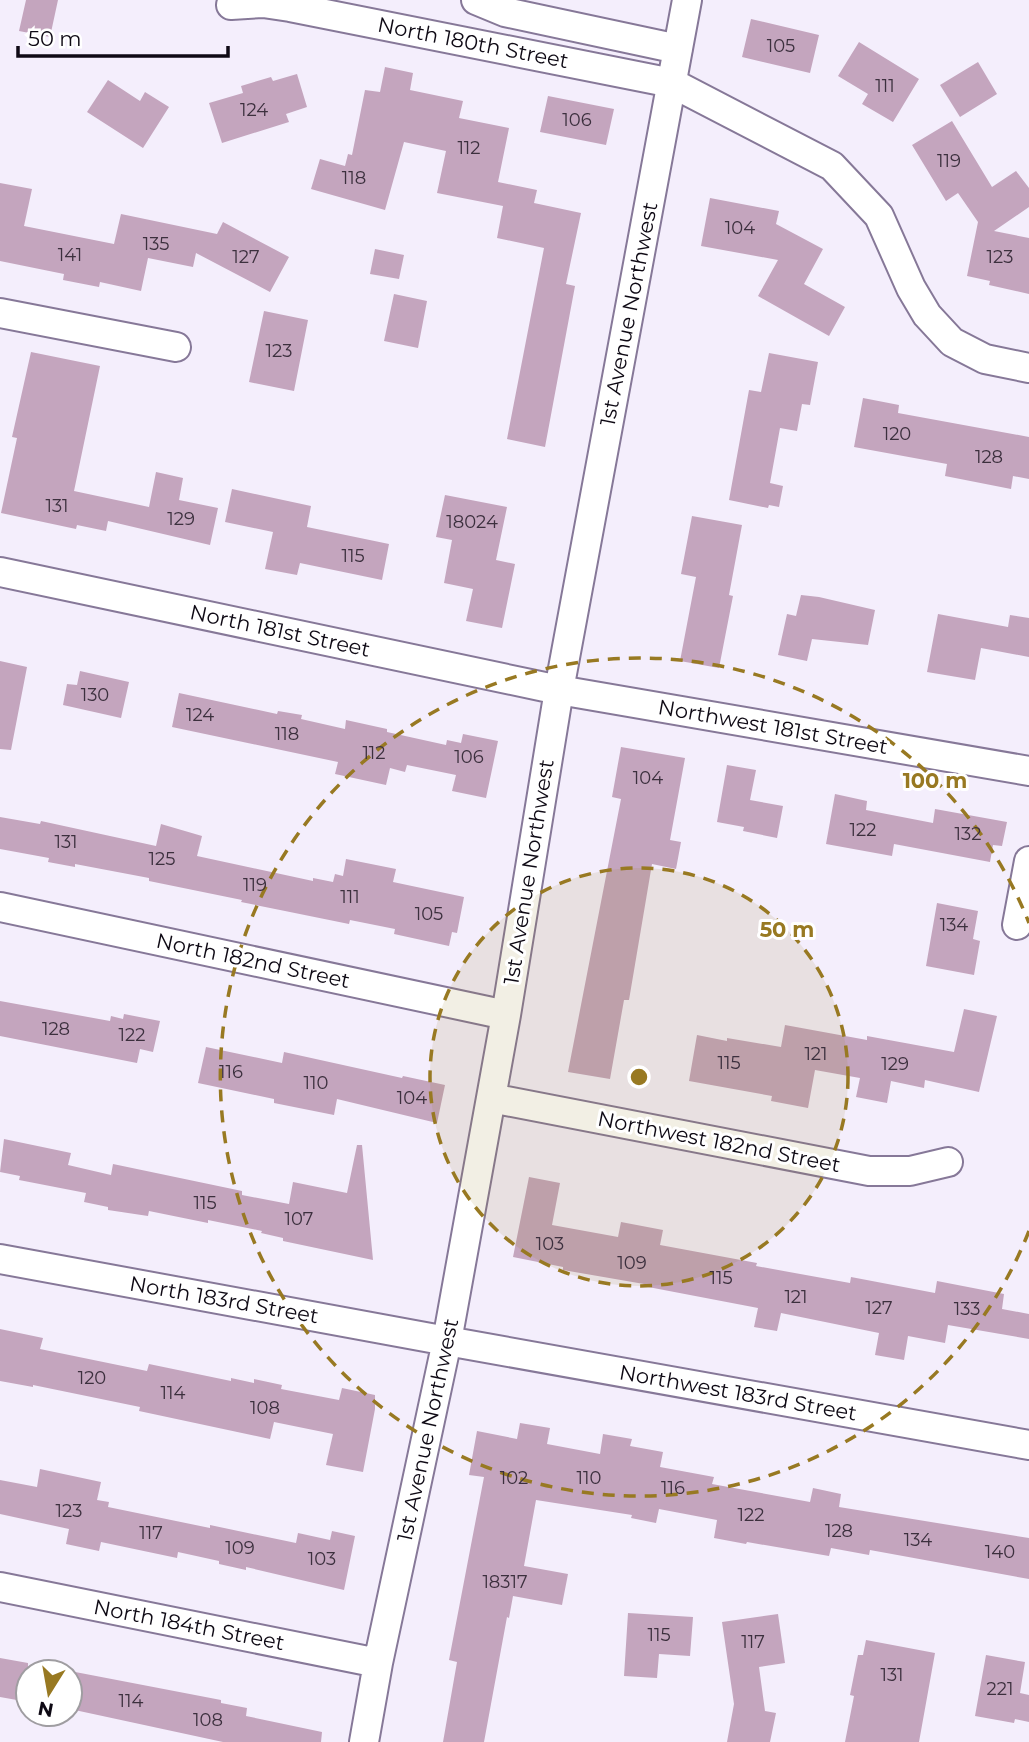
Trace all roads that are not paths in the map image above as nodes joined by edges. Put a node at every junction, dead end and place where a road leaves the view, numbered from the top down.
1 (476, 0) edge
2 (687, 0) edge
3 (231, 5) dead end
4 (678, 49) junction
5 (672, 83) junction
6 (0, 313) edge
7 (176, 347) dead end
8 (1029, 368) edge
9 (0, 572) edge
10 (559, 690) junction
11 (1029, 771) edge
12 (1029, 861) edge
13 (0, 907) edge
14 (1017, 925) dead end
15 (506, 1016) junction
16 (491, 1098) junction
17 (948, 1162) dead end
18 (0, 1259) edge
19 (447, 1342) junction
20 (1029, 1445) edge
21 (0, 1587) edge
22 (378, 1663) junction
23 (364, 1742) edge

1 - 4 street
2 - 4 street, 1st Avenue Northwest
3 - 5 street, North 180th Street
4 - 5 street, 1st Avenue Northwest
5 - 8 street, North 180th Street
5 - 10 street, 1st Avenue Northwest
6 - 7 street
9 - 10 street, North 181st Street
10 - 11 street, Northwest 181st Street
10 - 15 street, 1st Avenue Northwest
12 - 14 street
13 - 15 street, North 182nd Street
15 - 16 street, 1st Avenue Northwest
16 - 17 street, Northwest 182nd Street
16 - 19 street, 1st Avenue Northwest
18 - 19 street, North 183rd Street
19 - 20 street, Northwest 183rd Street
19 - 22 street, 1st Avenue Northwest
21 - 22 street, North 184th Street
22 - 23 street, 1st Avenue Northwest

